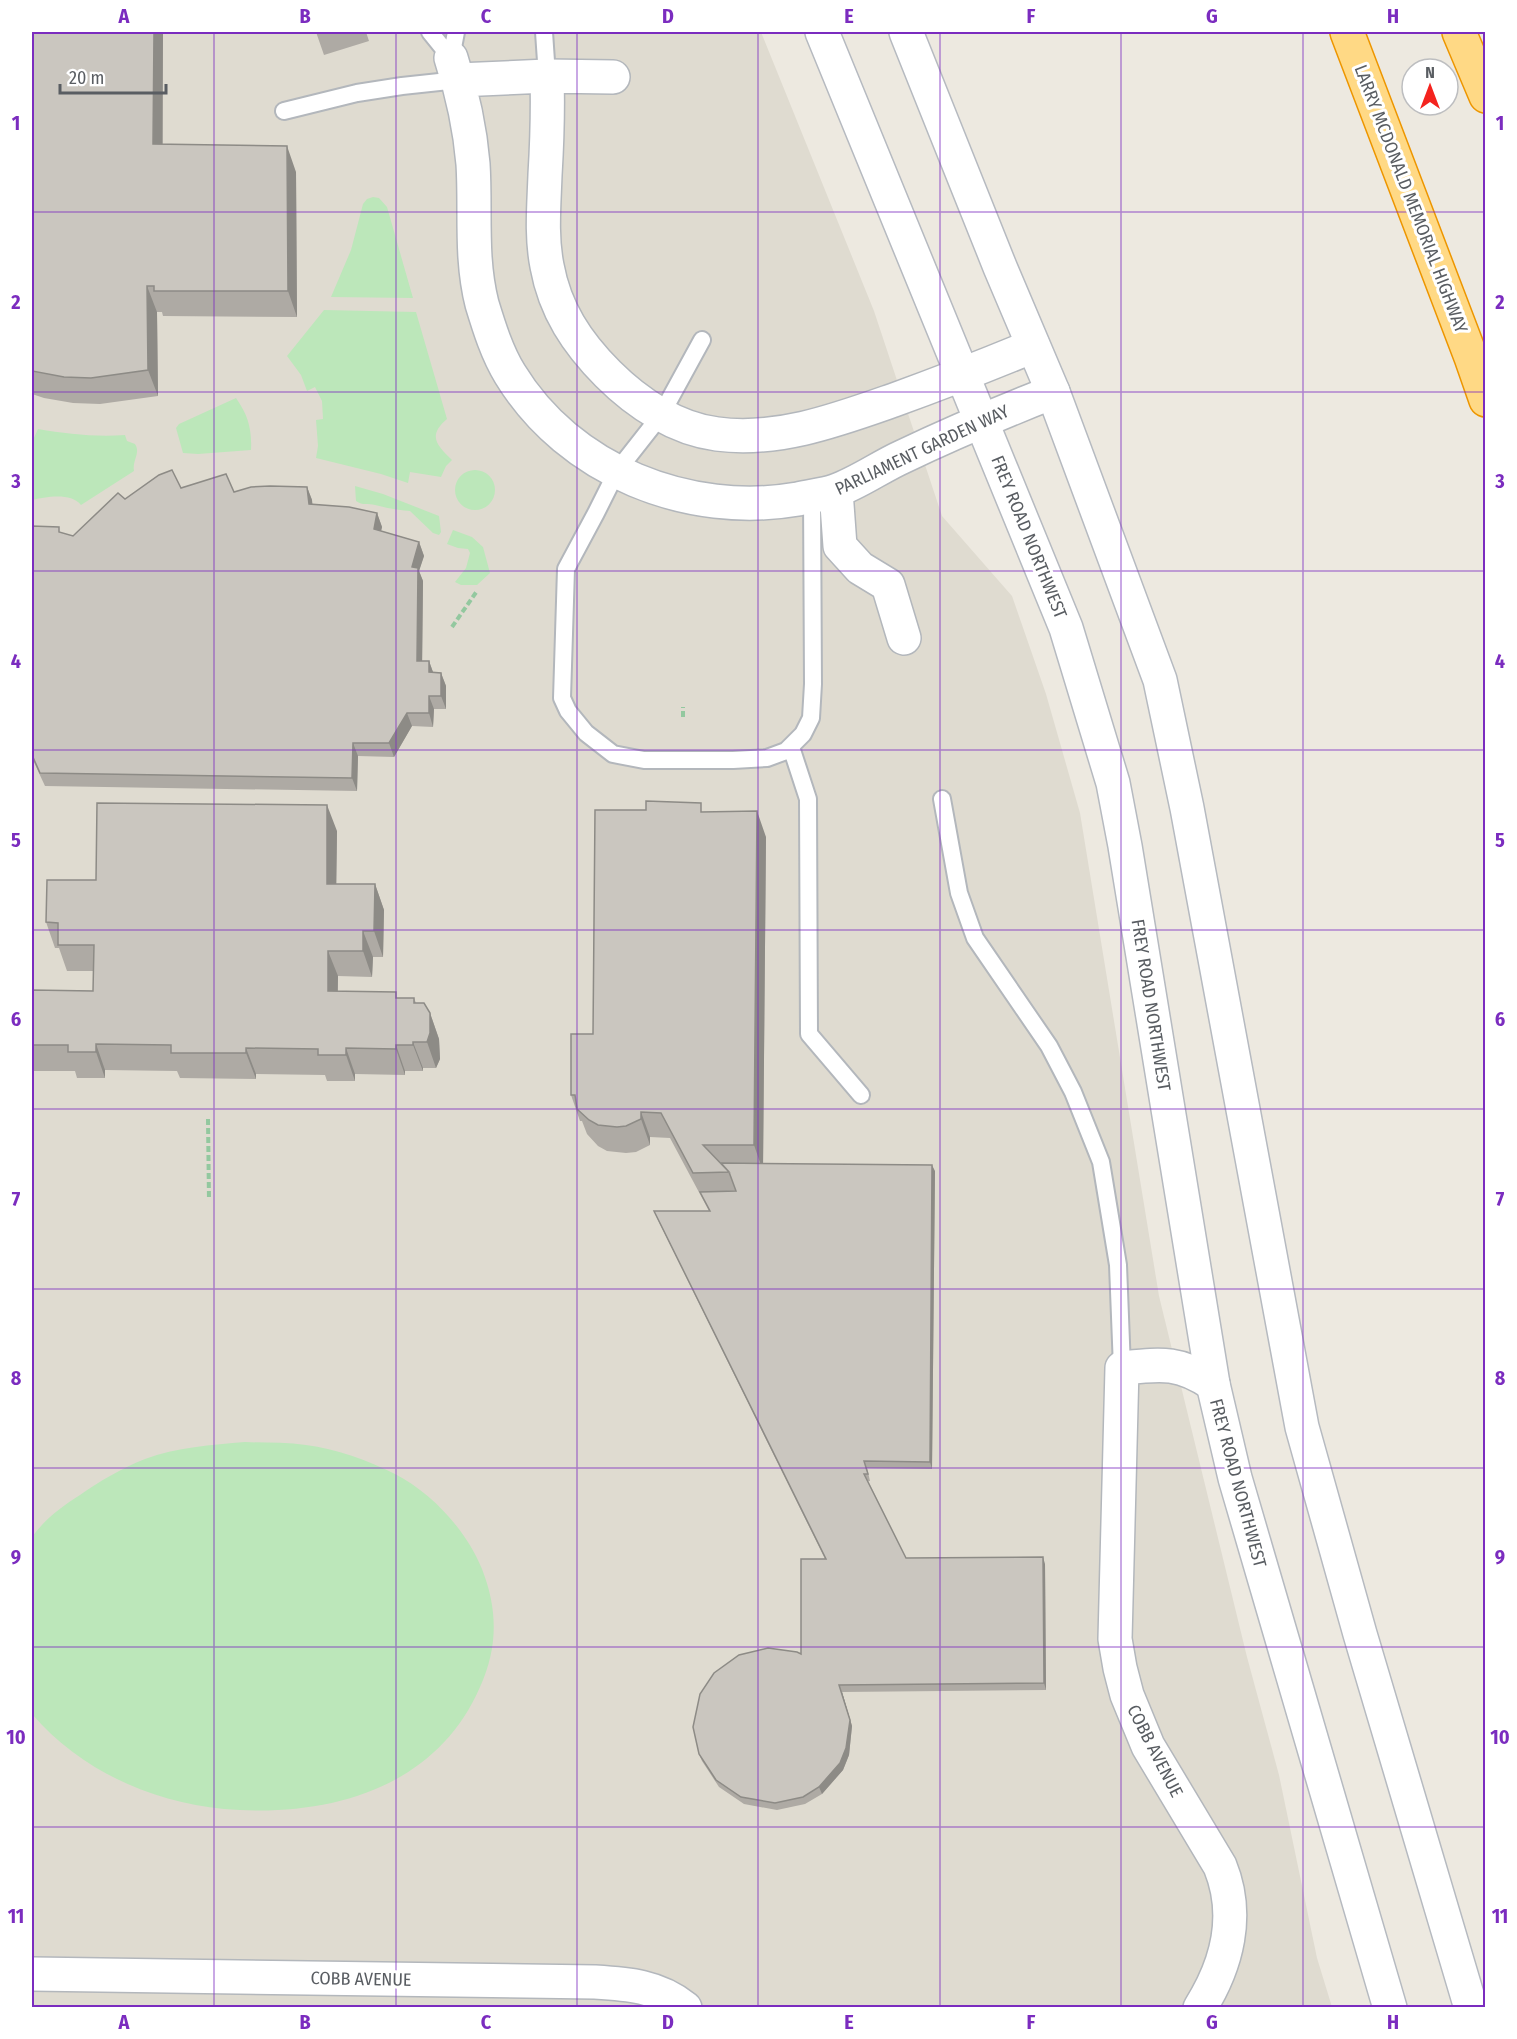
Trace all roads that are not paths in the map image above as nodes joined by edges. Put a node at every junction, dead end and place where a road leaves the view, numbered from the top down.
1 (430, 32) edge
2 (544, 32) edge
3 (822, 32) edge
4 (906, 32) edge
5 (1347, 32) edge
6 (1459, 32) edge
7 (455, 56) edge
8 (547, 76) junction
9 (613, 77) dead end
10 (1485, 96) edge
11 (284, 111) dead end
12 (702, 340) dead end
13 (1033, 346) junction
14 (963, 375) junction
15 (1053, 392) junction
16 (1485, 400) edge
17 (661, 415) junction
18 (982, 420) junction
19 (617, 471) junction
20 (824, 494) junction
21 (904, 638) dead end
22 (791, 747) junction
23 (942, 799) dead end
24 (861, 1095) dead end
25 (1122, 1368) junction
26 (1213, 1384) junction
27 (32, 1974) edge
28 (685, 2007) edge
29 (1200, 2007) edge
30 (1390, 2007) edge
31 (1470, 2007) edge

1 - 7 lane
2 - 8 lane
3 - 14 main road, FREY ROAD NORTHWEST
4 - 13 main road
5 - 16 highway, LARRY MCDONALD MEMORIAL HIGHWAY
6 - 10 highway
7 - 8 main road
7 - 11 lane
7 - 19 main road, PARLIAMENT GARDEN WAY
8 - 9 main road
8 - 17 main road
12 - 17 lane
13 - 14 main road
13 - 15 main road
14 - 17 main road
14 - 18 main road, FREY ROAD NORTHWEST
15 - 18 main road, PARLIAMENT GARDEN WAY
15 - 31 main road
17 - 19 lane
18 - 20 main road, PARLIAMENT GARDEN WAY
18 - 26 main road, FREY ROAD NORTHWEST
19 - 20 main road, PARLIAMENT GARDEN WAY
19 - 22 lane
20 - 21 main road
20 - 22 lane
22 - 24 lane
23 - 25 lane
25 - 26 main road
25 - 29 main road, COBB AVENUE
26 - 30 main road, FREY ROAD NORTHWEST
27 - 28 main road, COBB AVENUE

